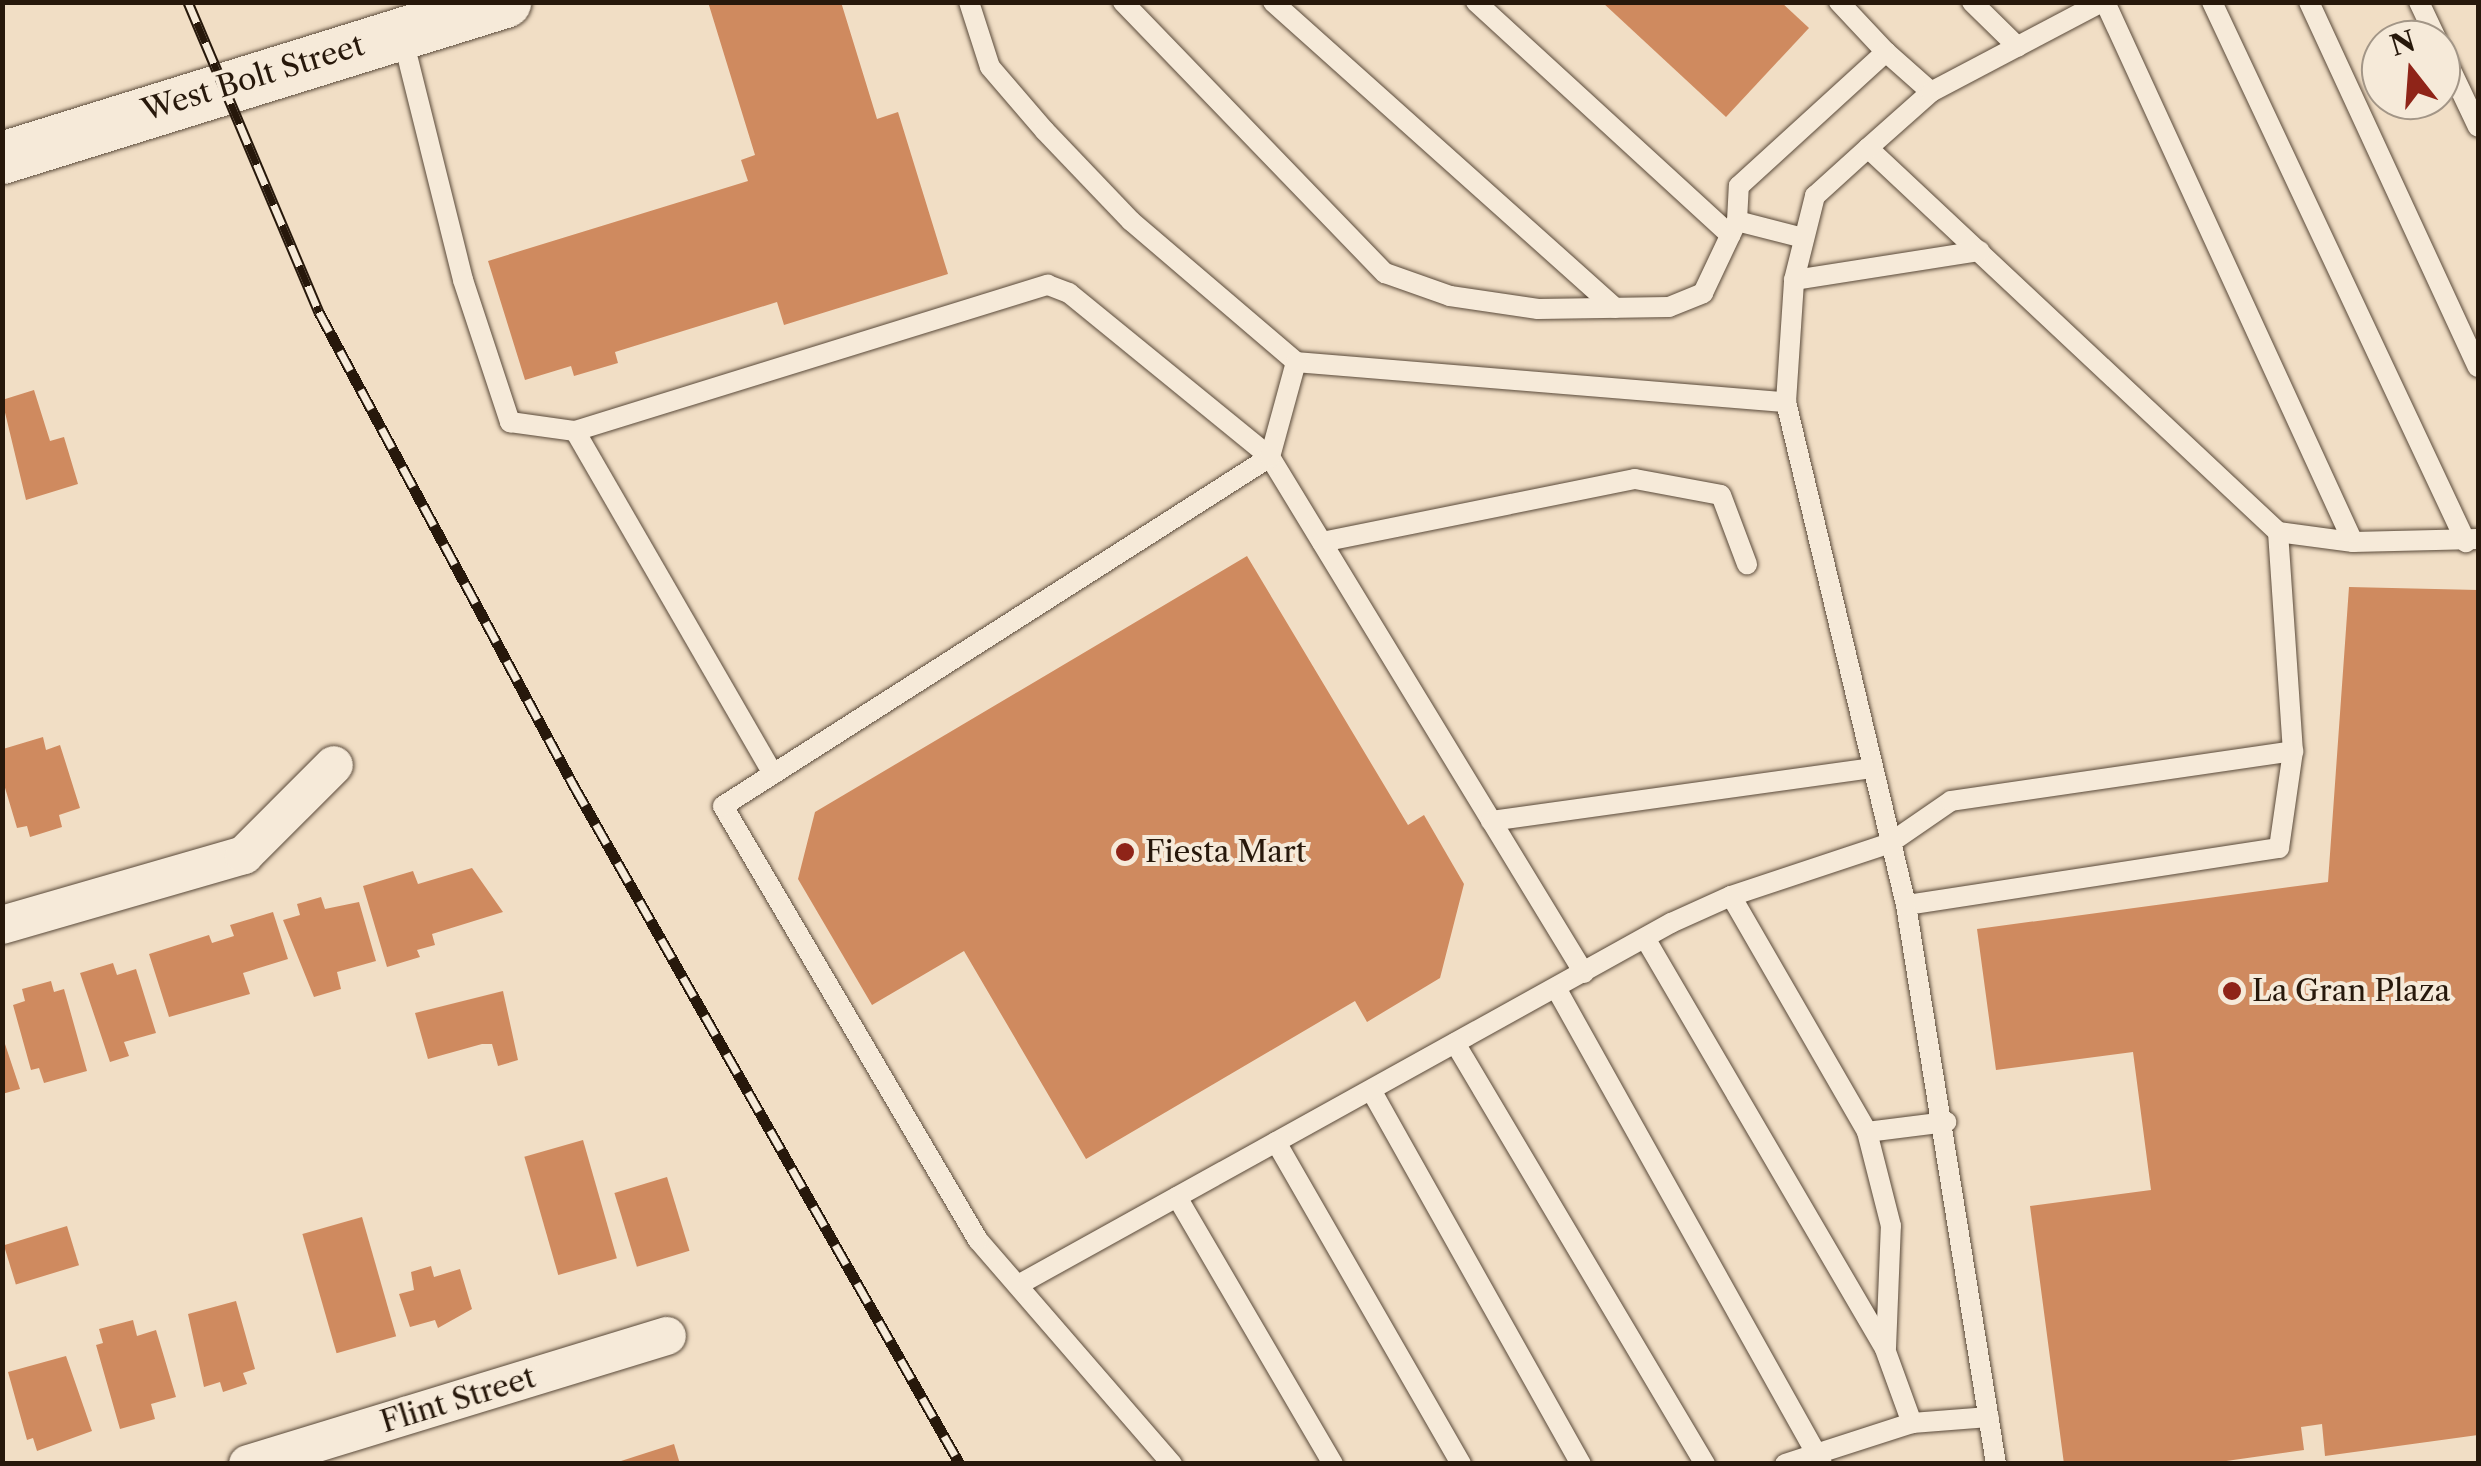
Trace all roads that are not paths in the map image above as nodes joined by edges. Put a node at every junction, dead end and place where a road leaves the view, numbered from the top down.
1 (505, 2) edge
2 (969, 2) edge
3 (1123, 2) edge
4 (1273, 2) edge
5 (1476, 2) edge
6 (1839, 2) edge
7 (1972, 2) edge
8 (2104, 2) edge
9 (2212, 2) edge
10 (2308, 2) edge
11 (401, 33) junction
12 (2018, 47) junction
13 (1886, 52) junction
14 (2461, 91) edge
15 (1931, 92) junction
16 (2478, 127) edge
17 (1868, 148) junction
18 (2, 158) edge
19 (1734, 228) junction
20 (1804, 238) junction
21 (1980, 251) junction
22 (1794, 280) junction
23 (1615, 308) junction
24 (1296, 362) junction
25 (2478, 367) edge
26 (1786, 402) junction
27 (575, 431) junction
28 (1270, 457) junction
29 (2278, 532) junction
30 (2472, 540) edge
31 (1322, 542) junction
32 (2353, 542) junction
33 (1747, 564) dead end
34 (2293, 752) junction
35 (334, 764) dead end
36 (1872, 768) junction
37 (773, 774) junction
38 (1491, 821) junction
39 (1890, 843) junction
40 (1731, 896) junction
41 (1906, 905) junction
42 (2, 926) edge
43 (1645, 938) junction
44 (1584, 973) junction
45 (1556, 988) junction
46 (1456, 1043) junction
47 (1371, 1090) junction
48 (1946, 1122) junction
49 (1867, 1132) junction
50 (1276, 1142) junction
51 (1177, 1197) junction
52 (1018, 1285) junction
53 (667, 1336) dead end
54 (1886, 1349) junction
55 (1989, 1416) junction
56 (1912, 1423) junction
57 (1819, 1458) edge
58 (248, 1464) edge
59 (1172, 1464) edge
60 (1333, 1464) edge
61 (1461, 1464) edge
62 (1581, 1464) edge
63 (1705, 1464) edge
64 (1785, 1464) edge
65 (1996, 1464) edge

1 - 11 street, West Bolt Street
2 - 24 lane
3 - 23 lane
4 - 23 lane
5 - 19 lane
6 - 13 lane
7 - 12 lane
8 - 12 lane
8 - 32 lane
9 - 30 lane
10 - 25 lane
11 - 18 street, West Bolt Street
11 - 27 lane
12 - 15 lane
13 - 15 lane
13 - 19 lane
14 - 16 lane
15 - 17 lane
17 - 20 lane
17 - 21 lane
19 - 20 lane
19 - 23 lane
20 - 22 lane
21 - 22 lane
21 - 29 lane
22 - 26 lane
24 - 26 lane
24 - 28 lane
26 - 36 lane
27 - 28 lane
27 - 37 lane
28 - 31 lane
28 - 37 lane
29 - 32 lane
29 - 34 lane
30 - 32 lane
31 - 33 lane
31 - 38 lane
34 - 39 lane
34 - 41 lane
35 - 42 street
36 - 38 lane
36 - 39 lane
37 - 52 lane
38 - 44 lane
39 - 40 lane
39 - 41 lane
40 - 43 lane
40 - 49 lane
41 - 48 lane
43 - 44 lane
43 - 54 lane
44 - 45 lane
45 - 46 lane
45 - 57 lane
46 - 47 lane
46 - 63 lane
47 - 50 lane
47 - 62 lane
48 - 49 lane
48 - 55 lane
49 - 54 lane
50 - 51 lane
50 - 61 lane
51 - 52 lane
51 - 60 lane
52 - 59 lane
53 - 58 street, Flint Street
54 - 56 lane
55 - 56 lane
55 - 65 lane
56 - 57 lane
57 - 64 lane

